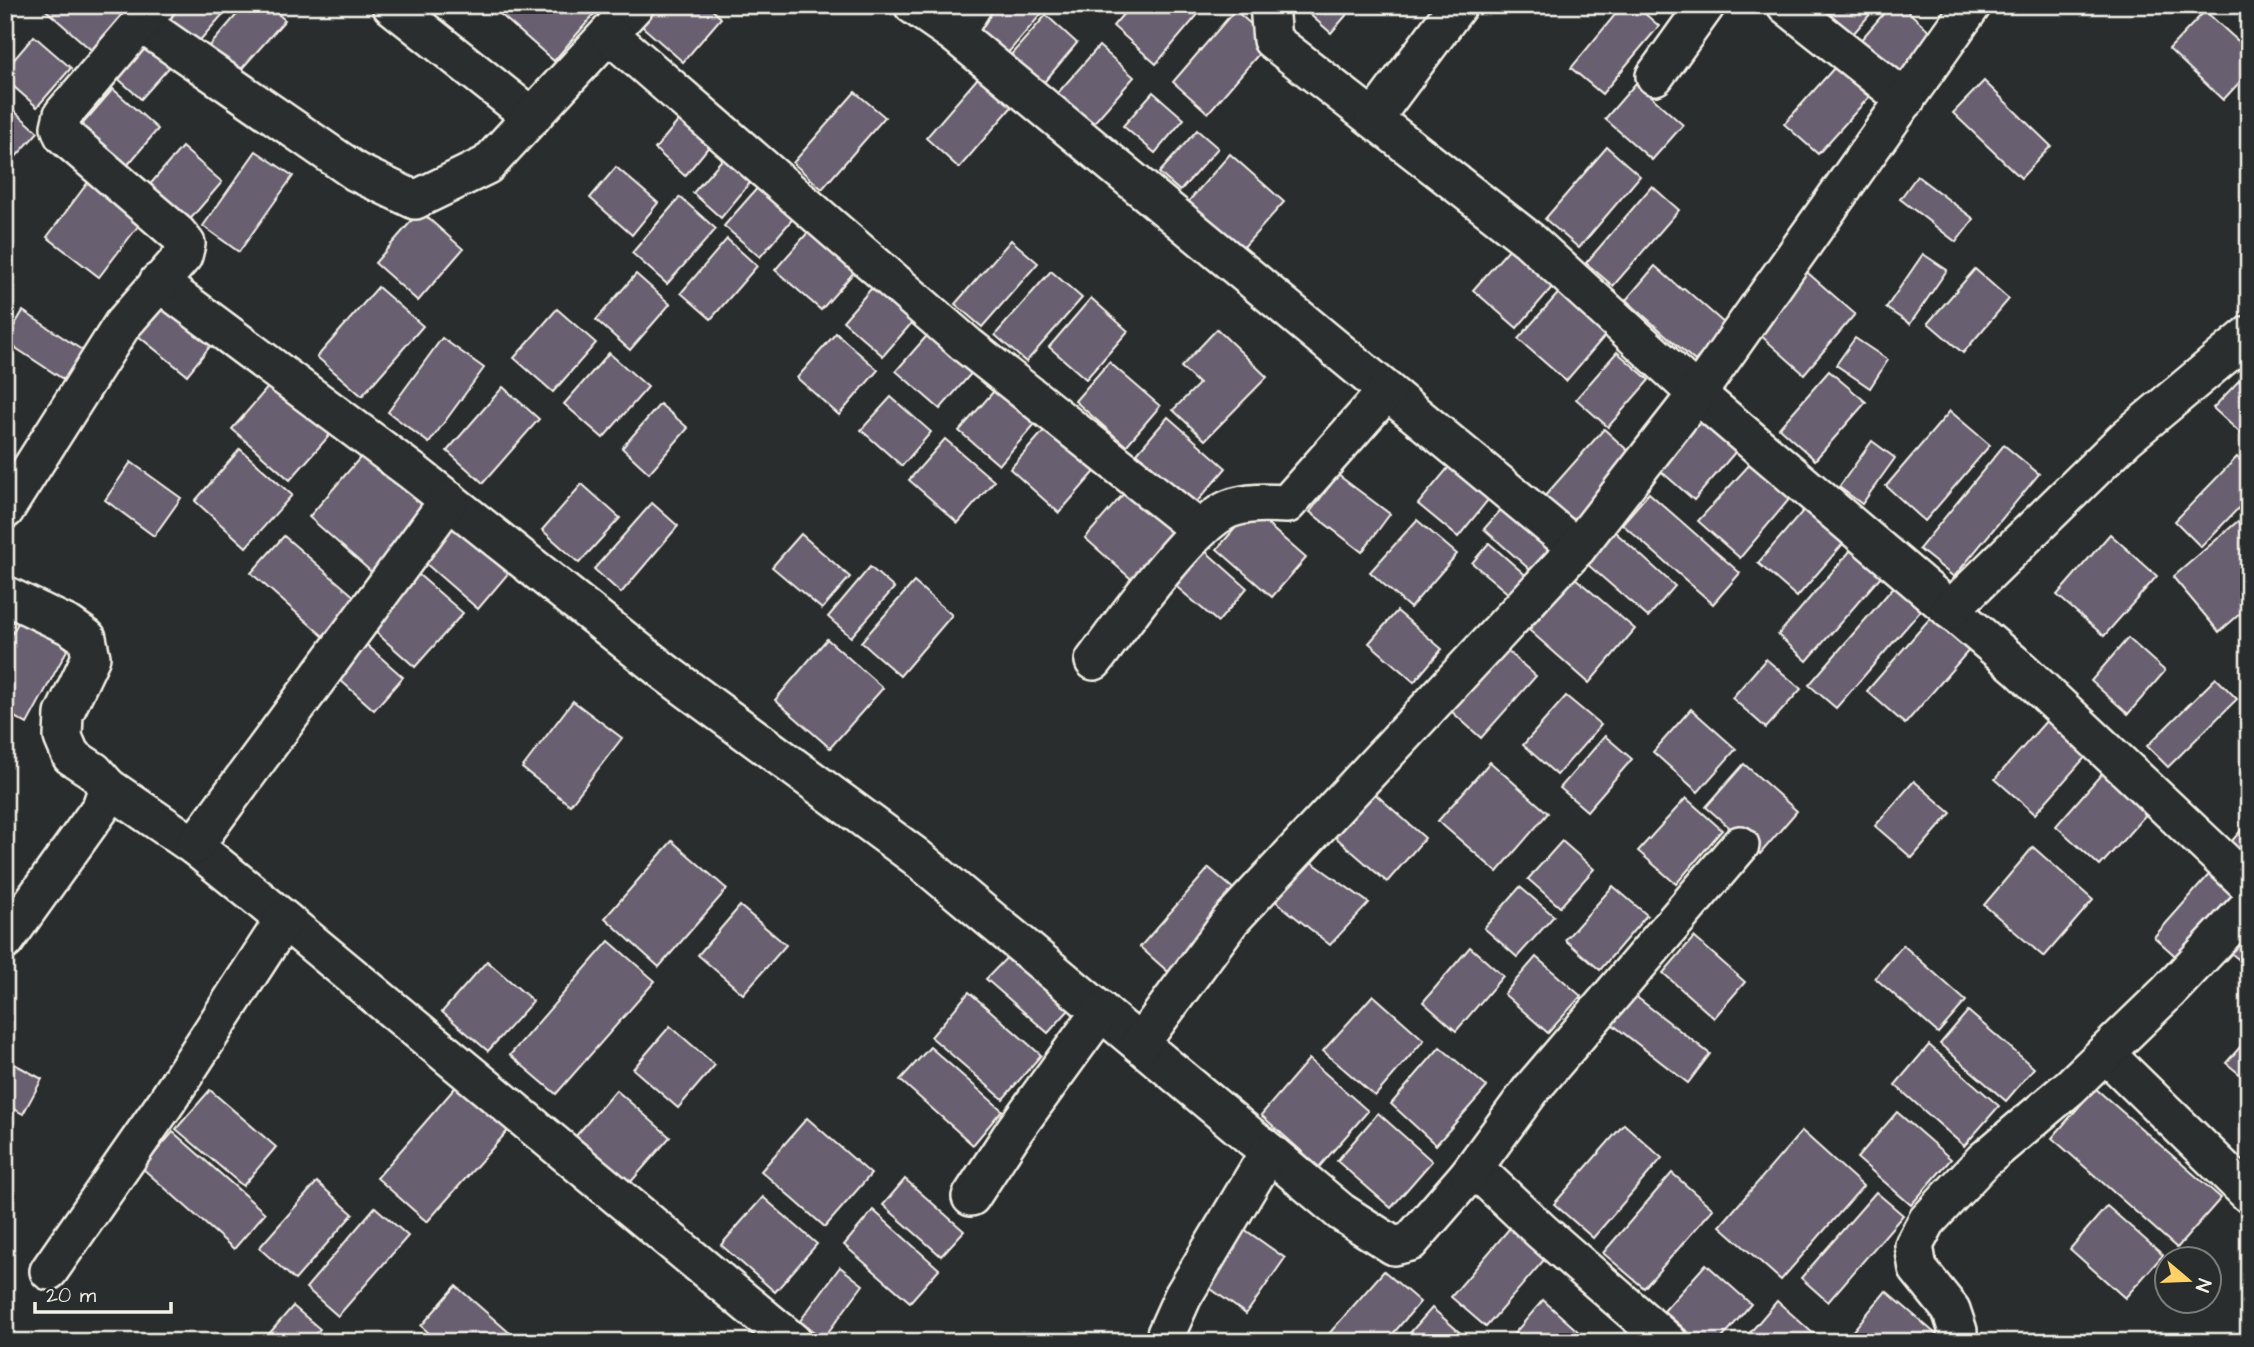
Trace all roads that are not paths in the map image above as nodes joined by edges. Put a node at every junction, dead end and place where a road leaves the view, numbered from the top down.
1 (391, 5) edge
2 (635, 5) edge
3 (914, 5) edge
4 (1269, 5) edge
5 (1458, 5) edge
6 (1706, 5) edge
7 (1786, 5) edge
8 (1972, 5) edge
9 (147, 12) edge
10 (964, 20) edge
11 (610, 34) junction
12 (1655, 76) dead end
13 (1906, 100) junction
14 (532, 117) junction
15 (1374, 118) junction
16 (158, 282) junction
17 (2249, 335) edge
18 (1387, 391) junction
19 (1697, 394) junction
20 (449, 500) junction
21 (5, 510) edge
22 (1200, 530) junction
23 (1577, 548) junction
24 (5, 595) edge
25 (1950, 610) junction
26 (1094, 661) dead end
27 (108, 787) junction
28 (1740, 845) dead end
29 (194, 846) junction
30 (2249, 885) edge
31 (2249, 906) edge
32 (284, 920) junction
33 (5, 941) edge
34 (1101, 1011) junction
35 (1140, 1044) junction
36 (2105, 1053) junction
37 (1269, 1152) junction
38 (1469, 1174) junction
39 (2249, 1194) edge
40 (971, 1197) dead end
41 (49, 1271) dead end
42 (793, 1342) edge
43 (1166, 1342) edge
44 (1668, 1342) edge
45 (1955, 1342) edge

1 - 14 street
2 - 11 street
3 - 10 street
4 - 15 street
5 - 15 street
6 - 12 street
7 - 13 street
8 - 13 street
9 - 14 street
9 - 16 street
10 - 18 street
11 - 14 street
11 - 22 street
13 - 19 street
15 - 19 street
16 - 20 street
16 - 21 street
17 - 25 street
18 - 22 street
18 - 23 street
19 - 23 street
19 - 25 street
20 - 29 street
20 - 34 street
22 - 26 street
23 - 35 street
24 - 27 street
25 - 30 street
27 - 29 street
27 - 33 street
28 - 38 street
29 - 32 street
31 - 36 street
32 - 41 street
32 - 42 street
34 - 35 street
34 - 40 street
35 - 37 street
36 - 39 street
36 - 45 street
37 - 38 street
37 - 43 street
38 - 44 street

